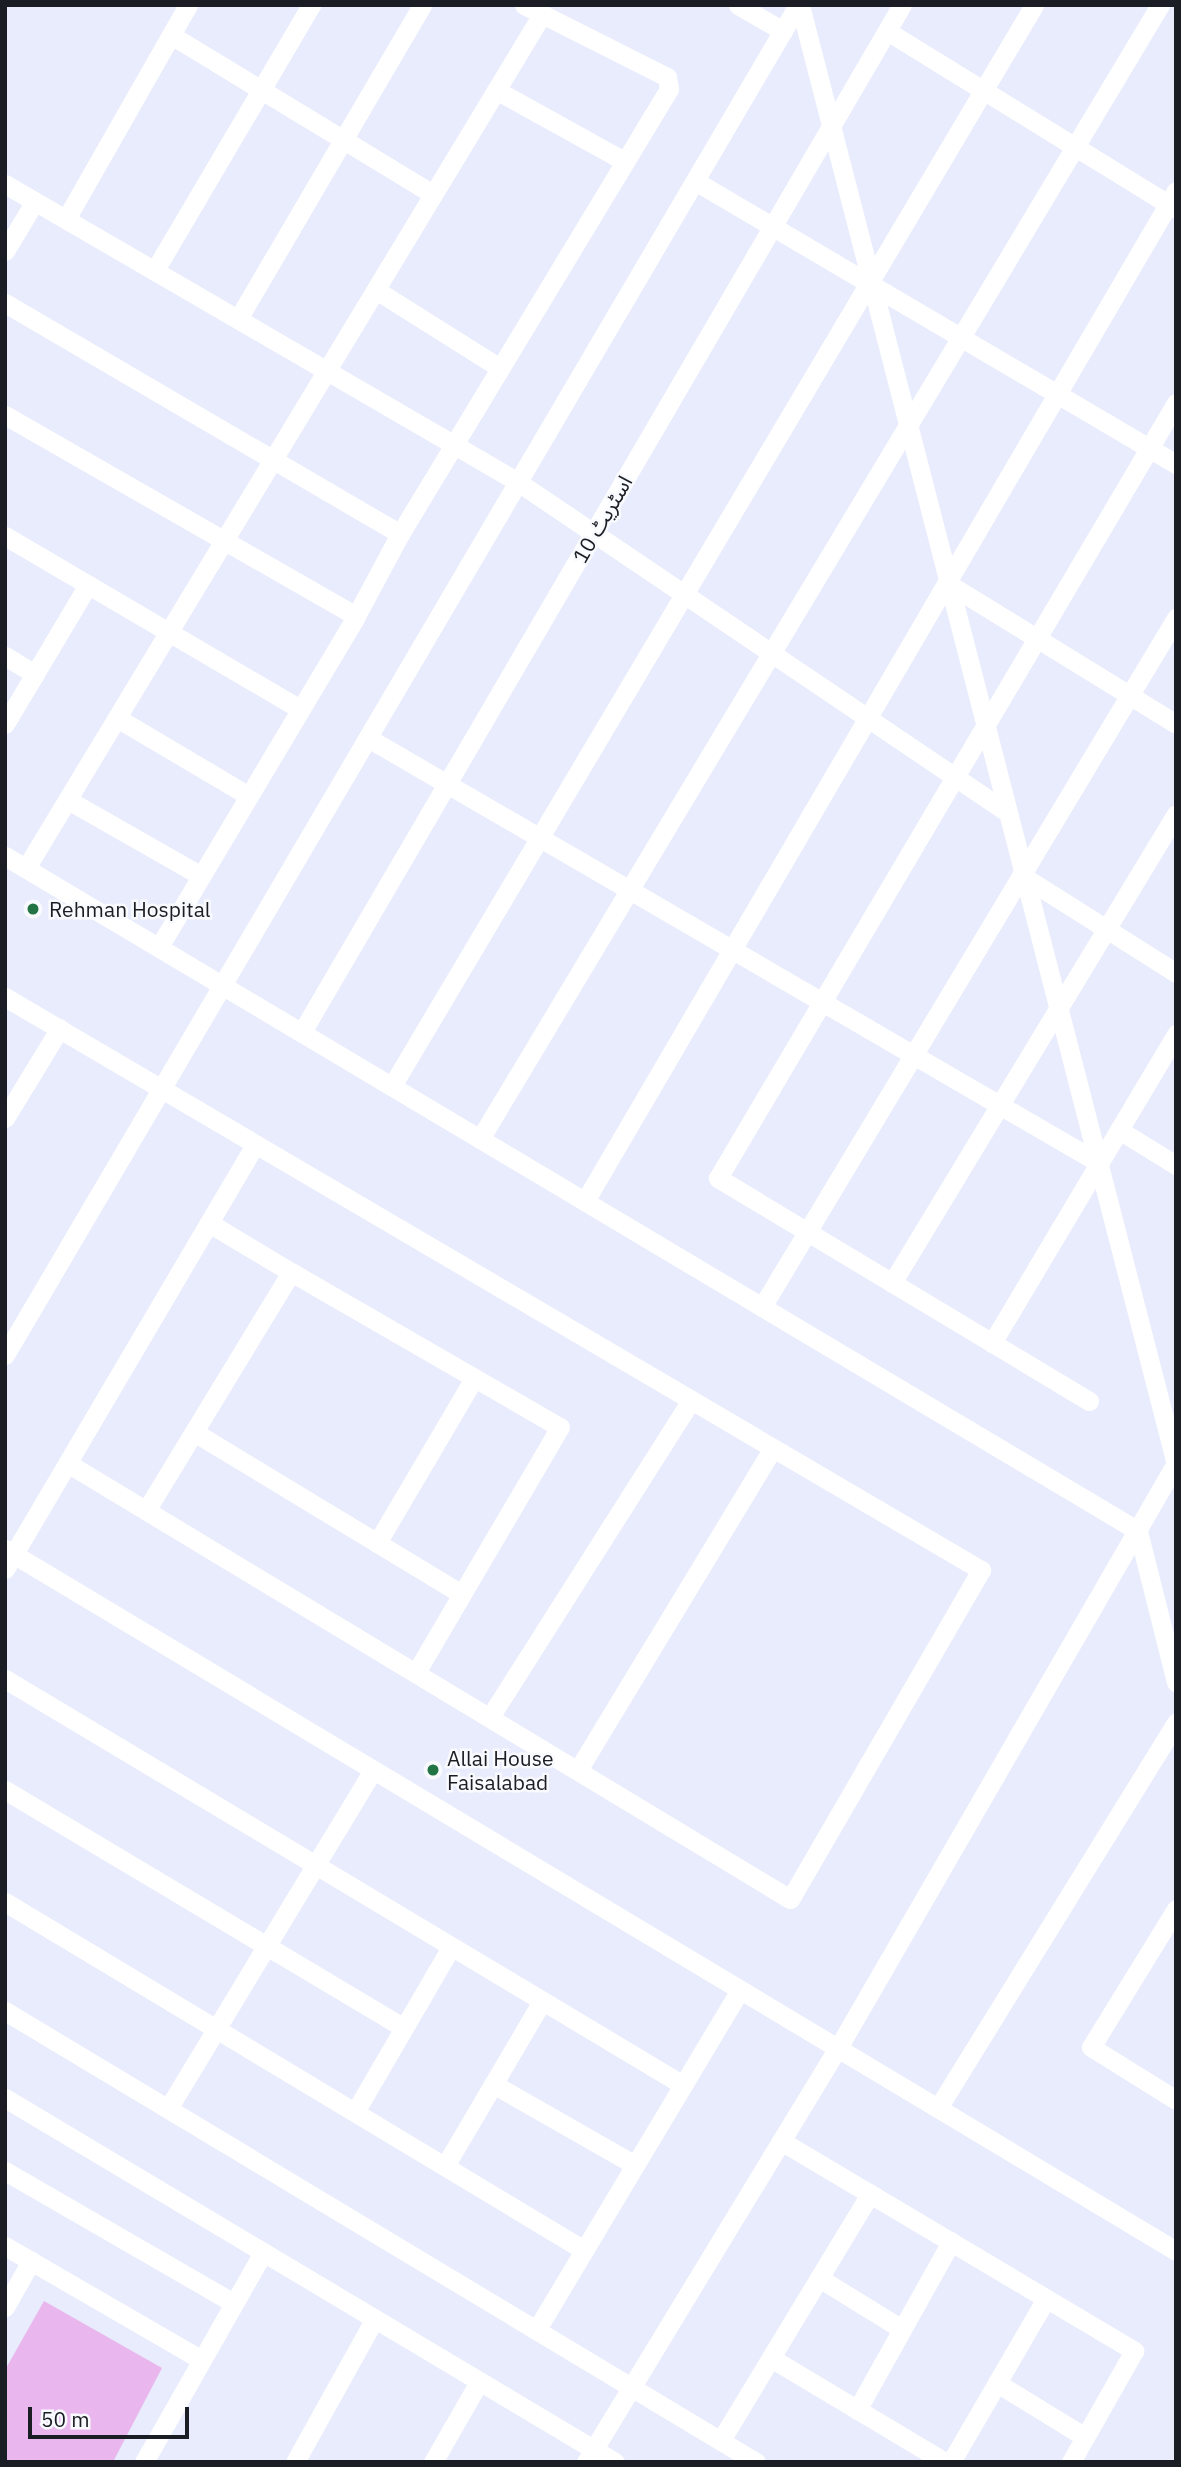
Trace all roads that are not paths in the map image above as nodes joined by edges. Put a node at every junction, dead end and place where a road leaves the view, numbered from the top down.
1 (188, 5) edge
2 (312, 5) edge
3 (422, 5) edge
4 (524, 5) edge
5 (737, 5) edge
6 (799, 5) edge
7 (902, 5) edge
8 (1034, 5) edge
9 (1160, 5) edge
10 (541, 16) junction
11 (783, 31) junction
12 (887, 31) junction
13 (171, 35) junction
14 (262, 90) junction
15 (496, 90) junction
16 (983, 90) junction
17 (831, 128) junction
18 (343, 140) junction
19 (1074, 146) junction
20 (624, 161) junction
21 (695, 181) junction
22 (5, 184) edge
23 (433, 194) junction
24 (35, 201) junction
25 (1173, 201) edge
26 (66, 219) junction
27 (773, 227) junction
28 (5, 251) edge
29 (155, 270) junction
30 (869, 282) junction
31 (376, 290) junction
32 (5, 303) edge
33 (238, 319) junction
34 (960, 336) junction
35 (500, 368) junction
36 (327, 371) junction
37 (1057, 394) junction
38 (1176, 403) edge
39 (5, 415) edge
40 (906, 424) junction
41 (454, 444) junction
42 (1149, 448) junction
43 (273, 460) junction
44 (1176, 464) edge
45 (518, 482) junction
46 (594, 533) junction
47 (400, 534) junction
48 (5, 536) edge
49 (225, 541) junction
50 (947, 583) junction
51 (88, 585) junction
52 (683, 593) junction
53 (356, 617) junction
54 (1176, 618) edge
55 (170, 633) junction
56 (1038, 637) junction
57 (770, 651) junction
58 (5, 656) edge
59 (35, 674) junction
60 (1128, 696) junction
61 (300, 709) junction
62 (117, 718) junction
63 (868, 718) junction
64 (5, 724) edge
65 (1176, 724) edge
66 (984, 729) junction
67 (368, 738) junction
68 (956, 776) junction
69 (447, 785) junction
70 (247, 795) junction
71 (68, 800) junction
72 (1004, 810) junction
73 (1176, 814) edge
74 (539, 838) junction
75 (5, 856) edge
76 (26, 868) junction
77 (1021, 875) junction
78 (201, 876) junction
79 (628, 890) junction
80 (1105, 930) junction
81 (159, 947) junction
82 (732, 950) junction
83 (1176, 973) edge
84 (223, 985) junction
85 (5, 997) edge
86 (822, 1002) junction
87 (1056, 1011) junction
88 (60, 1028) junction
89 (302, 1032) junction
90 (1176, 1034) edge
91 (913, 1055) junction
92 (164, 1086) junction
93 (392, 1086) junction
94 (1000, 1105) junction
95 (5, 1118) edge
96 (1119, 1130) junction
97 (480, 1139) junction
98 (256, 1144) junction
99 (1096, 1163) junction
100 (1176, 1164) edge
101 (585, 1201) junction
102 (209, 1223) junction
103 (807, 1232) junction
104 (291, 1272) junction
105 (892, 1283) junction
106 (762, 1307) junction
107 (992, 1343) junction
108 (5, 1355) edge
109 (473, 1380) junction
110 (691, 1400) junction
111 (1089, 1401) dead end
112 (194, 1432) junction
113 (773, 1448) junction
114 (1176, 1463) edge
115 (69, 1465) junction
116 (147, 1509) junction
117 (1138, 1531) junction
118 (377, 1543) junction
119 (8, 1558) edge
120 (462, 1594) junction
121 (416, 1672) junction
122 (5, 1679) edge
123 (1176, 1682) edge
124 (490, 1717) junction
125 (1176, 1722) edge
126 (373, 1770) junction
127 (578, 1770) junction
128 (5, 1790) edge
129 (316, 1865) junction
130 (5, 1902) edge
131 (1176, 1909) edge
132 (268, 1944) junction
133 (451, 1947) junction
134 (740, 1990) junction
135 (542, 2001) junction
136 (5, 2011) edge
137 (403, 2027) junction
138 (216, 2028) junction
139 (838, 2048) junction
140 (493, 2084) junction
141 (683, 2085) junction
142 (5, 2098) edge
143 (1176, 2100) edge
144 (169, 2107) junction
145 (938, 2108) junction
146 (355, 2112) junction
147 (782, 2140) junction
148 (635, 2165) junction
149 (445, 2166) junction
150 (5, 2171) edge
151 (870, 2194) junction
152 (951, 2242) junction
153 (5, 2246) edge
154 (584, 2250) junction
155 (1176, 2251) edge
156 (262, 2254) junction
157 (31, 2261) junction
158 (819, 2278) junction
159 (1046, 2299) junction
160 (232, 2302) junction
161 (5, 2307) edge
162 (374, 2320) junction
163 (537, 2329) junction
164 (902, 2329) junction
165 (771, 2358) junction
166 (200, 2359) junction
167 (479, 2382) junction
168 (997, 2383) junction
169 (632, 2386) junction
170 (857, 2410) junction
171 (1085, 2437) junction
172 (721, 2441) junction
173 (590, 2455) edge
174 (144, 2462) edge
175 (295, 2462) edge
176 (433, 2462) edge
177 (615, 2462) edge
178 (757, 2462) edge
179 (945, 2462) edge
180 (951, 2462) edge
181 (1071, 2462) edge

1 - 13 street
2 - 14 street
3 - 18 street
4 - 10 street
5 - 11 street
6 - 11 street
6 - 17 street
7 - 12 street, اسٹریٹ 10
8 - 16 street
9 - 19 street
10 - 15 street
10 - 20 street
11 - 21 street
12 - 16 street
12 - 17 street, اسٹریٹ 10
13 - 14 street
13 - 26 street
14 - 18 street
14 - 29 street
15 - 20 street
15 - 23 street
16 - 19 street
16 - 30 street
17 - 27 street, اسٹریٹ 10
17 - 30 street
18 - 23 street
18 - 33 street
19 - 25 street
19 - 34 street
20 - 35 street
21 - 27 street
21 - 45 street
22 - 24 street
23 - 31 street
24 - 26 street
24 - 28 street
25 - 37 street
26 - 29 street
27 - 30 street
27 - 46 street, اسٹریٹ 10
29 - 33 street
30 - 34 street
30 - 40 street
30 - 52 street
31 - 35 street
31 - 36 street
32 - 43 street
33 - 36 street
34 - 37 street
34 - 40 street
35 - 41 street
36 - 41 street
36 - 43 street
37 - 42 street
37 - 50 street
38 - 42 street
39 - 49 street
40 - 50 street
40 - 57 street
41 - 45 street
41 - 47 street
42 - 44 street
42 - 56 street
43 - 47 street
43 - 49 street
45 - 46 street
45 - 67 street
46 - 52 street
46 - 69 street, اسٹریٹ 10
47 - 53 street
48 - 51 street
49 - 53 street
49 - 55 street
50 - 56 street
50 - 63 street
50 - 66 street
51 - 55 street
51 - 59 street
52 - 57 street
52 - 74 street
53 - 61 street
54 - 60 street
55 - 61 street
55 - 62 street
56 - 60 street
56 - 66 street
57 - 63 street
57 - 79 street
58 - 59 street
59 - 64 street
60 - 65 street
60 - 77 street
61 - 70 street
62 - 70 street
62 - 71 street
63 - 68 street
63 - 82 street
66 - 68 street
66 - 72 street
67 - 69 street
67 - 84 street
68 - 72 street
68 - 86 street
69 - 74 street
69 - 89 street, اسٹریٹ 10
70 - 78 street
71 - 76 street
71 - 78 street
72 - 77 street
73 - 80 street
74 - 79 street
74 - 93 street
75 - 76 street
76 - 81 street
77 - 80 street
77 - 87 street
77 - 91 street
78 - 81 street
79 - 82 street
79 - 97 street
80 - 83 street
80 - 87 street
81 - 84 street
82 - 86 street
82 - 101 street
84 - 89 street
84 - 92 street
85 - 88 street
86 - 91 street
86 - 103 street
87 - 94 street
87 - 99 street
88 - 92 street
88 - 95 street
89 - 93 street
90 - 96 street
91 - 94 street
91 - 103 street
92 - 98 street
92 - 108 street
93 - 97 street
94 - 99 street
94 - 105 street
96 - 99 street
96 - 100 street
97 - 101 street
98 - 102 street
98 - 110 street
99 - 107 street
99 - 114 street
101 - 106 street
102 - 104 street
102 - 115 street
103 - 105 street
103 - 106 street
104 - 109 street
104 - 112 street
105 - 107 street
106 - 117 street
107 - 111 street
109 - 118 street
109 - 120 street
110 - 113 street
110 - 124 street
112 - 116 street
112 - 118 street
113 - 127 street
113 - 127 street
114 - 117 street
115 - 116 street
115 - 119 street
116 - 121 street
117 - 123 street
117 - 139 street
118 - 120 street
119 - 126 street
120 - 121 street
121 - 124 street
122 - 129 street
124 - 127 street
125 - 145 street
126 - 129 street
126 - 134 street
128 - 132 street
129 - 132 street
129 - 133 street
130 - 138 street
131 - 143 street
132 - 137 street
132 - 138 street
133 - 135 street
133 - 137 street
134 - 139 street
134 - 141 street
135 - 140 street
135 - 141 street
136 - 144 street
137 - 146 street
138 - 144 street
138 - 146 street
139 - 145 street
139 - 147 street
140 - 148 street
140 - 149 street
141 - 148 street
142 - 156 street
144 - 163 street
145 - 155 street
146 - 149 street
147 - 151 street
147 - 169 street
148 - 154 street
149 - 154 street
150 - 160 street
151 - 152 street
151 - 158 street
152 - 159 street
152 - 164 street
153 - 157 street
154 - 163 street
156 - 160 street
156 - 162 street
157 - 161 street
157 - 166 street
158 - 164 street
158 - 165 street
159 - 168 street
159 - 171 street
160 - 166 street
162 - 167 street
162 - 175 street
163 - 169 street
164 - 170 street
165 - 170 street
165 - 172 street
166 - 174 street
167 - 173 street
167 - 176 street
168 - 171 street
168 - 180 street
169 - 172 street
169 - 173 street
170 - 179 street
171 - 181 street
172 - 178 street
173 - 177 street

